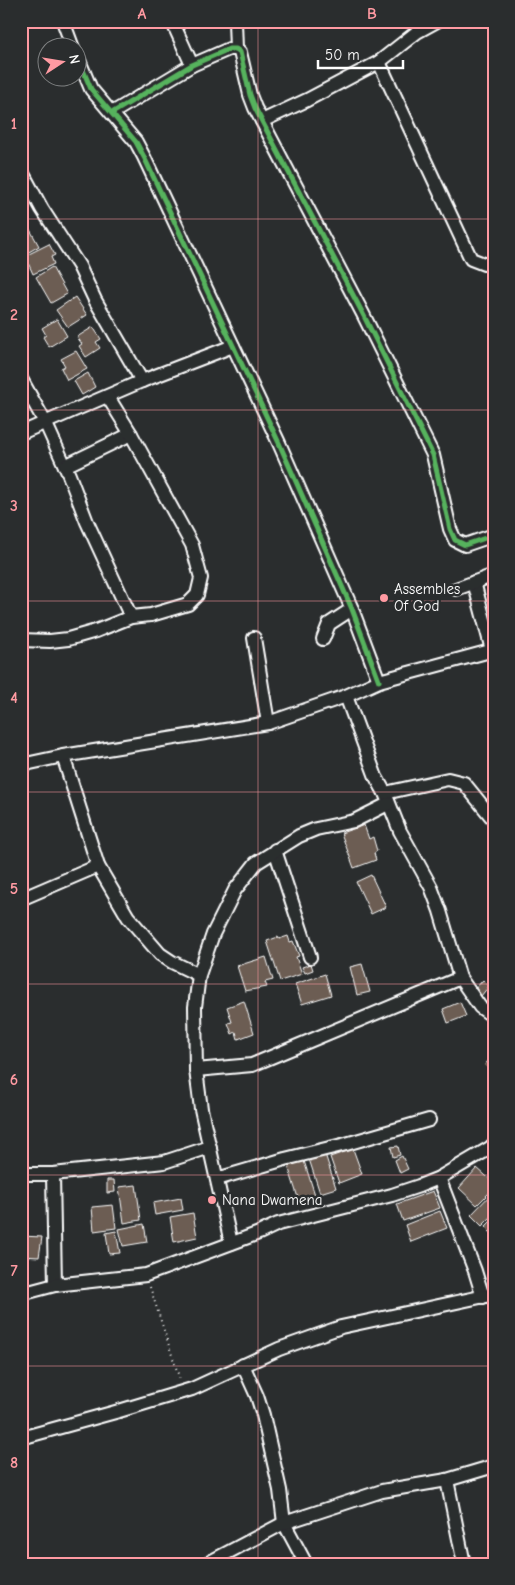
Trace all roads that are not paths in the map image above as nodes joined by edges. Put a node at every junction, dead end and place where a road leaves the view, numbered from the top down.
1 (63, 21) edge
2 (172, 21) edge
3 (235, 21) edge
4 (437, 21) edge
5 (69, 38) edge
6 (236, 49) junction
7 (379, 62) junction
8 (192, 65) junction
9 (88, 82) edge
10 (112, 113) junction
11 (262, 121) junction
12 (21, 170) edge
13 (494, 264) edge
14 (233, 346) junction
15 (21, 379) edge
16 (142, 380) junction
17 (108, 397) junction
18 (46, 424) junction
19 (21, 433) edge
20 (132, 434) junction
21 (65, 466) junction
22 (494, 535) edge
23 (494, 575) edge
24 (474, 582) junction
25 (456, 589) dead end
26 (352, 609) junction
27 (130, 617) junction
28 (254, 638) dead end
29 (323, 639) dead end
30 (21, 640) edge
31 (493, 650) edge
32 (379, 681) junction
33 (346, 696) junction
34 (268, 723) junction
35 (63, 756) junction
36 (21, 765) edge
37 (386, 799) junction
38 (494, 820) edge
39 (275, 850) junction
40 (98, 866) junction
41 (21, 899) edge
42 (310, 957) dead end
43 (199, 975) junction
44 (460, 978) junction
45 (494, 1017) edge
46 (196, 1070) junction
47 (429, 1120) dead end
48 (494, 1144) edge
49 (210, 1146) junction
50 (21, 1174) edge
51 (53, 1174) junction
52 (439, 1178) junction
53 (217, 1179) junction
54 (231, 1243) junction
55 (55, 1284) junction
56 (21, 1294) edge
57 (488, 1296) edge
58 (243, 1365) junction
59 (21, 1438) edge
60 (494, 1466) edge
61 (447, 1480) junction
62 (284, 1523) junction
63 (206, 1564) edge
64 (306, 1564) edge
65 (464, 1564) edge

1 - 5 street
2 - 8 street
3 - 6 street
4 - 7 street
6 - 8 street
6 - 11 street
7 - 11 street
7 - 13 street
8 - 10 street
9 - 10 street
10 - 14 street
11 - 22 street
12 - 16 street
14 - 16 street
14 - 26 street
15 - 18 street
16 - 17 street
17 - 18 street
17 - 20 street
18 - 19 street
18 - 21 street
20 - 21 street
20 - 27 street
21 - 27 street
23 - 24 street
24 - 25 street
24 - 31 street
26 - 29 street
26 - 32 street
27 - 30 street
28 - 34 street
31 - 32 street
32 - 33 street
33 - 34 street
33 - 37 street
34 - 35 street
35 - 36 street
35 - 40 street
37 - 38 street
37 - 39 street
37 - 44 street
39 - 42 street
39 - 43 street
40 - 41 street
40 - 43 street
43 - 46 street
44 - 45 street
44 - 46 street
46 - 49 street
47 - 53 street
48 - 52 street
49 - 51 street
49 - 53 street
50 - 51 street
51 - 55 street
52 - 54 street
52 - 57 street
53 - 54 street
54 - 55 street
55 - 56 street
57 - 58 street
58 - 59 street
58 - 62 street
60 - 61 street
61 - 62 street
61 - 65 street
62 - 63 street
62 - 64 street

